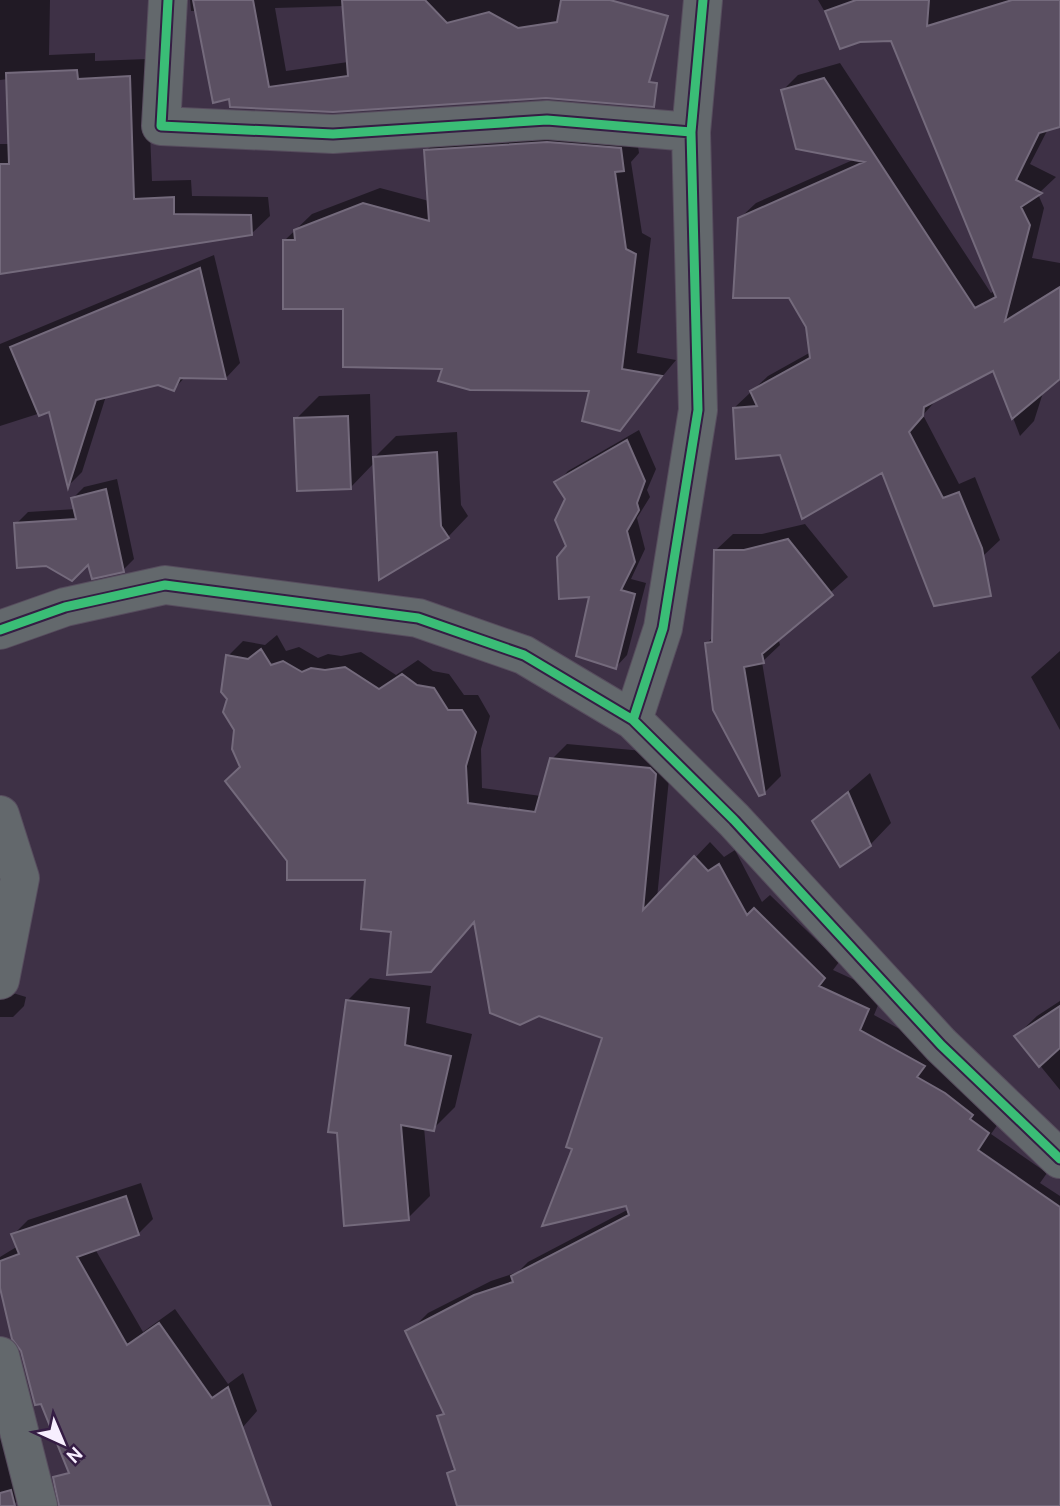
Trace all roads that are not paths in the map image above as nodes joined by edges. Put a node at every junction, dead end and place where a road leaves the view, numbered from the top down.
1 (168, 0) edge
2 (703, 0) edge
3 (691, 132) junction
4 (0, 630) edge
5 (633, 720) junction
6 (0, 815) edge
7 (0, 980) edge
8 (1060, 1159) edge
9 (0, 1356) edge
10 (38, 1506) edge

1 - 3 street
2 - 3 street
3 - 5 street
4 - 5 street
5 - 8 street
6 - 7 street
9 - 10 street

